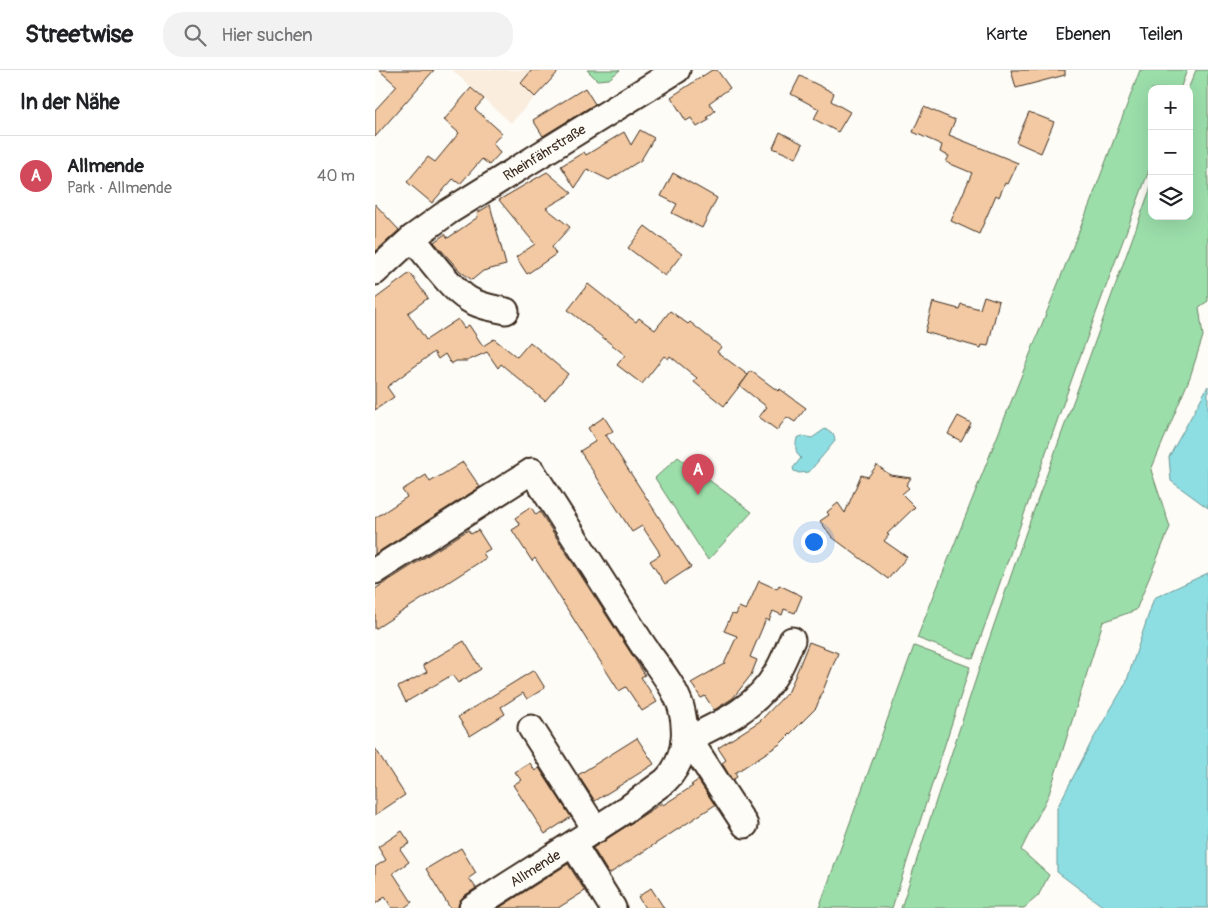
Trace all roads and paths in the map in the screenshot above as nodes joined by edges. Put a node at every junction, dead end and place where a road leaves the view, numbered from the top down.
1 (677, 70) edge
2 (413, 238) junction
3 (375, 272) edge
4 (506, 311) dead end
5 (375, 571) edge
6 (791, 640) dead end
7 (531, 728) dead end
8 (684, 741) junction
9 (745, 824) dead end
10 (596, 830) junction
11 (573, 844) junction
12 (472, 908) edge
13 (613, 908) edge

1 - 2 street, Rheinfährstraße
2 - 3 street, Rheinfährstraße
2 - 4 street
5 - 8 street, Allmende
6 - 8 street
7 - 10 street
8 - 9 street
8 - 10 street, Allmende
10 - 11 street, Allmende
11 - 12 street, Allmende
11 - 13 street, Allmende

